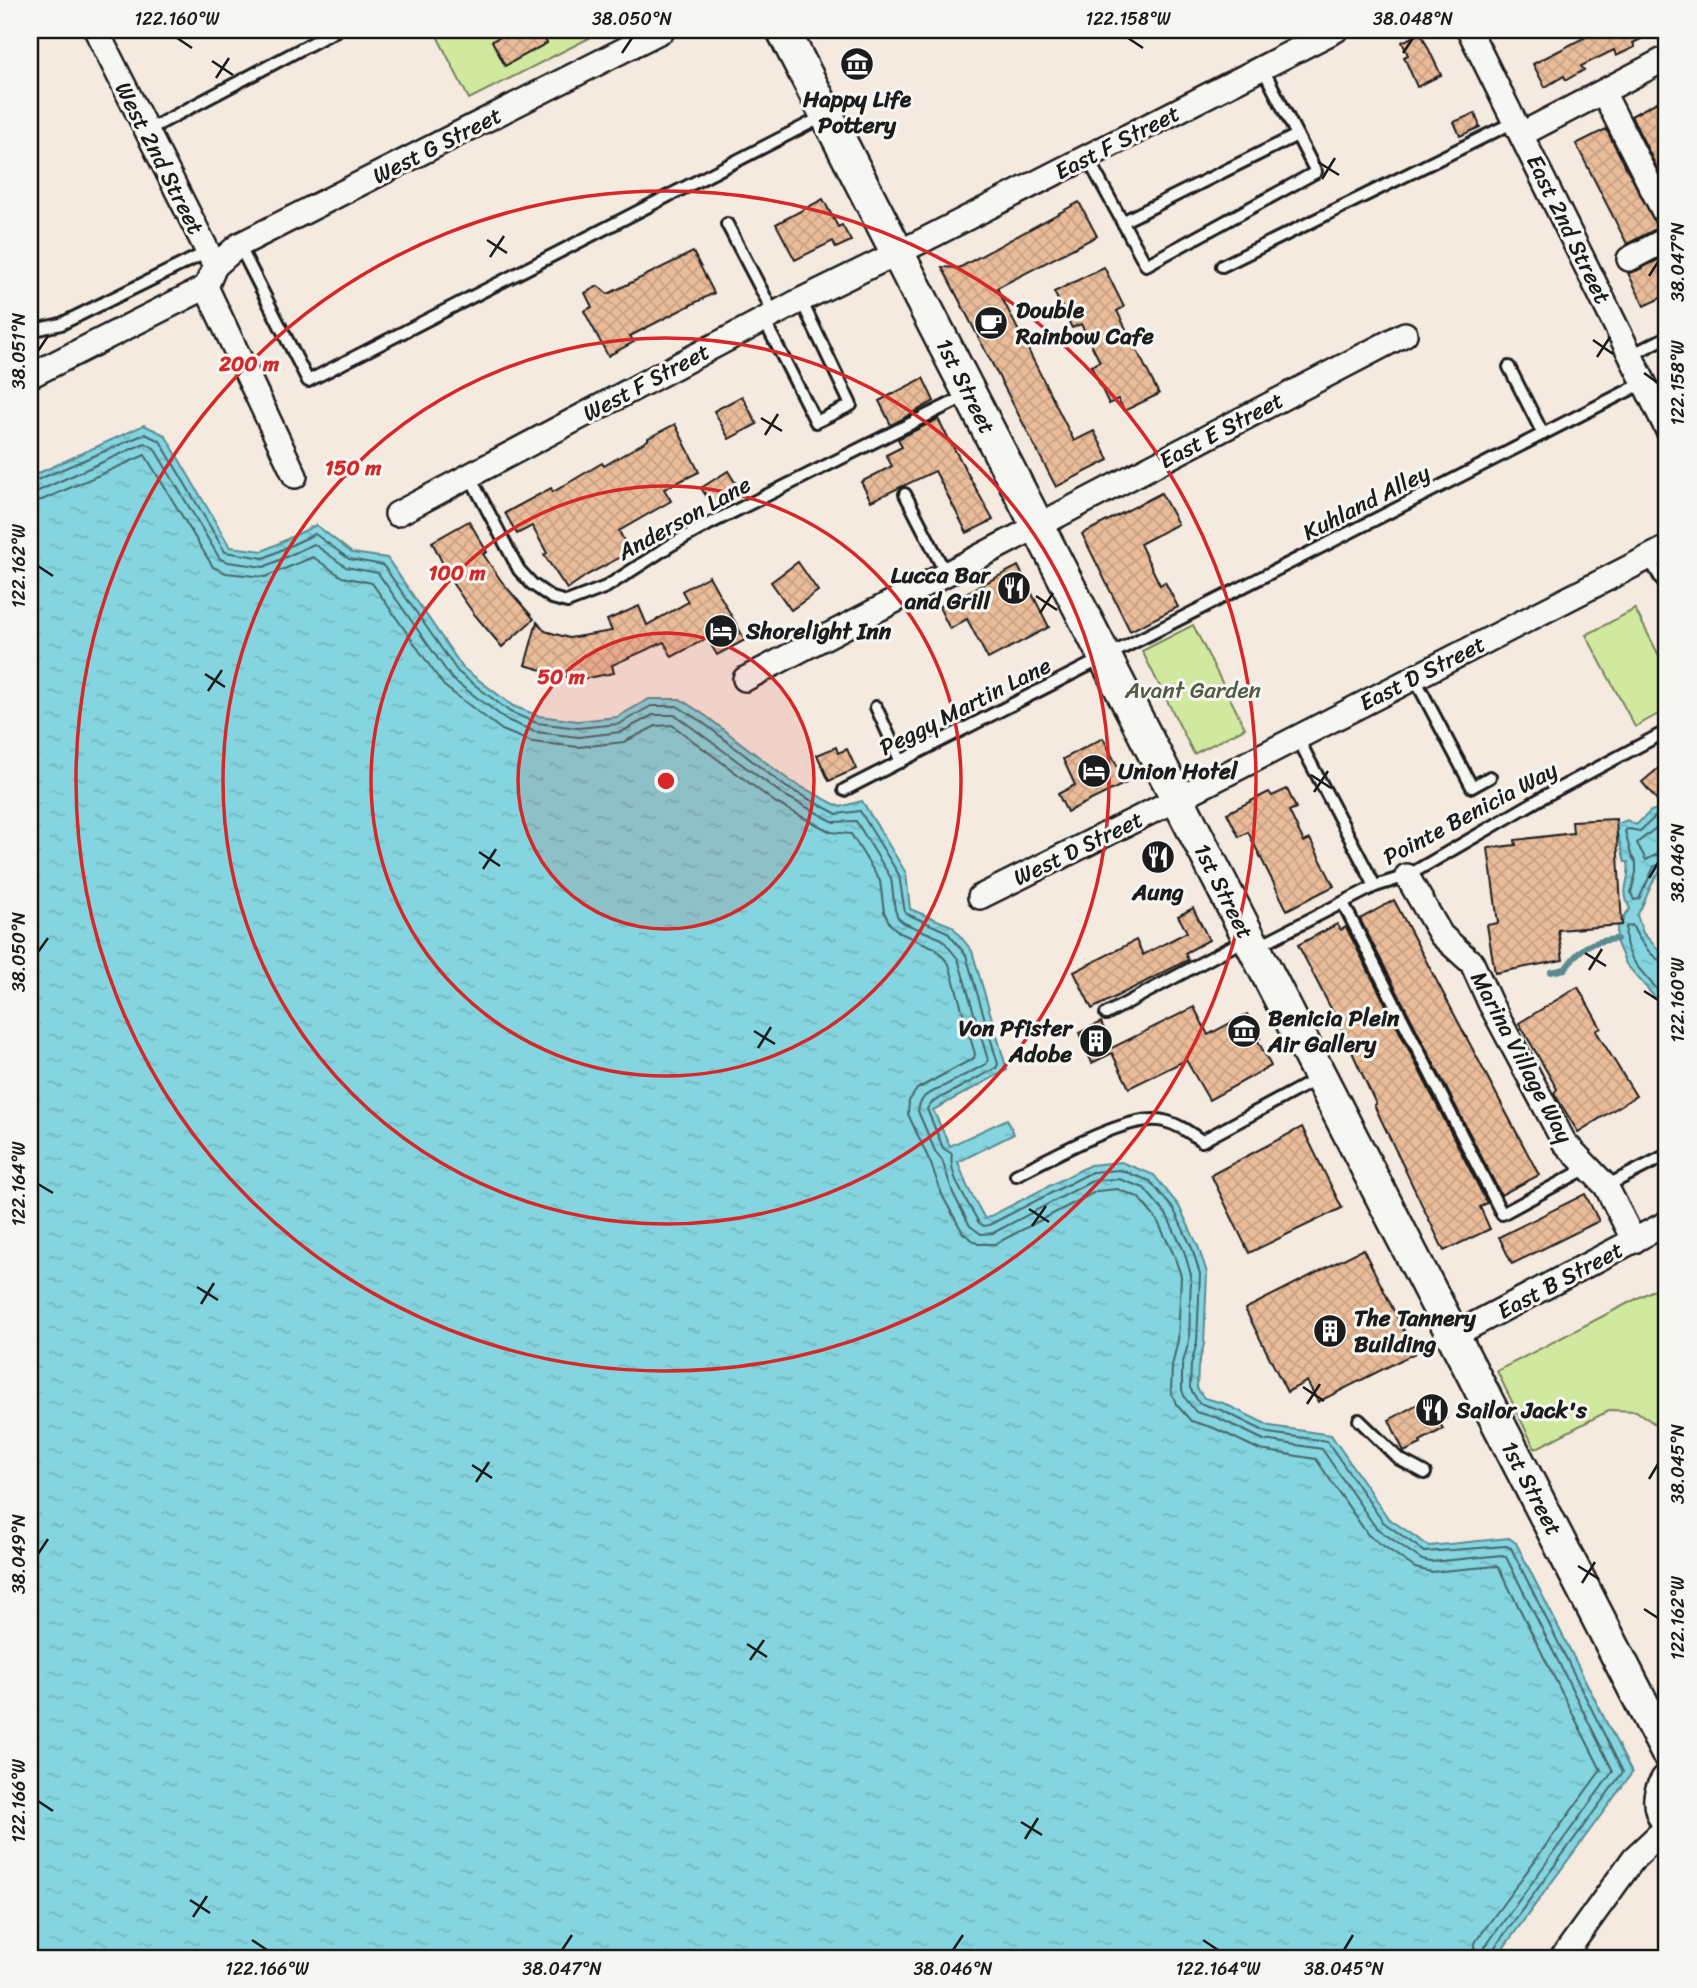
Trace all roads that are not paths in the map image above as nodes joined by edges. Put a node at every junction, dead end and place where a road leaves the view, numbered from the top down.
1 (96, 30) edge
2 (337, 30) edge
3 (663, 30) edge
4 (783, 30) edge
5 (1336, 30) edge
6 (1469, 30) edge
7 (1667, 58) edge
8 (1262, 67) junction
9 (1603, 92) junction
10 (827, 115) junction
11 (1519, 128) junction
12 (146, 131) junction
13 (1297, 135) junction
14 (1087, 158) junction
15 (1667, 218) edge
16 (1122, 222) junction
17 (727, 224) dead end
18 (1667, 239) edge
19 (239, 245) junction
20 (897, 252) junction
21 (1629, 259) dead end
22 (1222, 266) dead end
23 (210, 269) junction
24 (801, 300) junction
25 (769, 317) junction
26 (30, 331) edge
27 (1405, 334) dead end
28 (1667, 337) edge
29 (1631, 355) junction
30 (1508, 367) dead end
31 (30, 376) edge
32 (1645, 382) junction
33 (970, 394) junction
34 (1667, 429) edge
35 (1543, 434) junction
36 (469, 475) junction
37 (295, 476) dead end
38 (905, 494) dead end
39 (397, 514) dead end
40 (1037, 526) junction
41 (1658, 553) edge
42 (946, 573) junction
43 (1667, 589) edge
44 (1105, 658) junction
45 (1414, 677) junction
46 (745, 680) dead end
47 (876, 707) dead end
48 (1667, 732) edge
49 (1297, 737) junction
50 (901, 762) junction
51 (1490, 777) dead end
52 (844, 790) dead end
53 (1177, 799) junction
54 (1407, 876) junction
55 (1376, 887) junction
56 (980, 897) dead end
57 (1343, 903) junction
58 (1251, 943) junction
59 (1106, 1014) dead end
60 (1320, 1077) junction
61 (1667, 1155) edge
62 (1587, 1168) junction
63 (1016, 1175) dead end
64 (1606, 1186) junction
65 (1667, 1223) edge
66 (1634, 1241) junction
67 (1452, 1336) junction
68 (1359, 1420) dead end
69 (1425, 1473) dead end
70 (1667, 1752) edge
71 (1667, 1781) edge
72 (1667, 1820) edge
73 (1667, 1827) edge
74 (1562, 1958) edge

1 - 12 street, West 2nd Street
2 - 12 lane
3 - 19 street, West G Street
4 - 10 main road, 1st Street
5 - 8 street, East F Street
6 - 11 street, East 2nd Street
7 - 9 street
8 - 13 lane
8 - 14 street, East F Street
9 - 11 street
9 - 15 street
10 - 19 lane
10 - 20 main road, 1st Street
11 - 22 lane
11 - 29 street, East 2nd Street
12 - 23 street, West 2nd Street
13 - 16 lane
13 - 16 lane
14 - 16 lane
14 - 20 street, East F Street
17 - 25 lane
18 - 21 street
19 - 23 street, West G Street
20 - 24 street, West F Street
20 - 33 main road, 1st Street
23 - 26 lane
23 - 31 street, West G Street
23 - 37 street, West 2nd Street
24 - 25 street, West F Street
24 - 25 lane
25 - 36 street, West F Street
27 - 40 street, East E Street
28 - 29 lane
29 - 32 street, East 2nd Street
30 - 35 lane
32 - 34 street, East 2nd Street
32 - 35 lane, Kuhland Alley
33 - 36 lane, Anderson Lane
33 - 40 main road, 1st Street
35 - 44 lane, Kuhland Alley
36 - 39 street, West F Street
38 - 42 lane
40 - 42 street, East E Street
40 - 44 main road, 1st Street
41 - 43 lane
41 - 45 street, East D Street
42 - 46 street, East E Street
44 - 50 lane, Peggy Martin Lane
44 - 53 main road, 1st Street
45 - 49 street, East D Street
45 - 51 lane
47 - 50 lane
48 - 54 lane, Pointe Benicia Way
49 - 53 street, East D Street
49 - 55 lane
50 - 52 lane, Peggy Martin Lane
53 - 56 street, West D Street
53 - 58 main road, 1st Street
54 - 55 lane, Pointe Benicia Way
54 - 62 street, Marina Village Way
55 - 57 lane, Pointe Benicia Way
57 - 58 lane, Pointe Benicia Way
57 - 62 lane
58 - 59 lane, Pointe Benicia Way
58 - 60 main road, 1st Street
60 - 63 lane
60 - 67 main road, 1st Street
61 - 64 lane
62 - 64 street, Marina Village Way
64 - 66 street, Marina Village Way
65 - 66 street, East B Street
66 - 67 street, East B Street
67 - 70 main road, 1st Street
68 - 69 lane
71 - 72 main road
73 - 74 street

